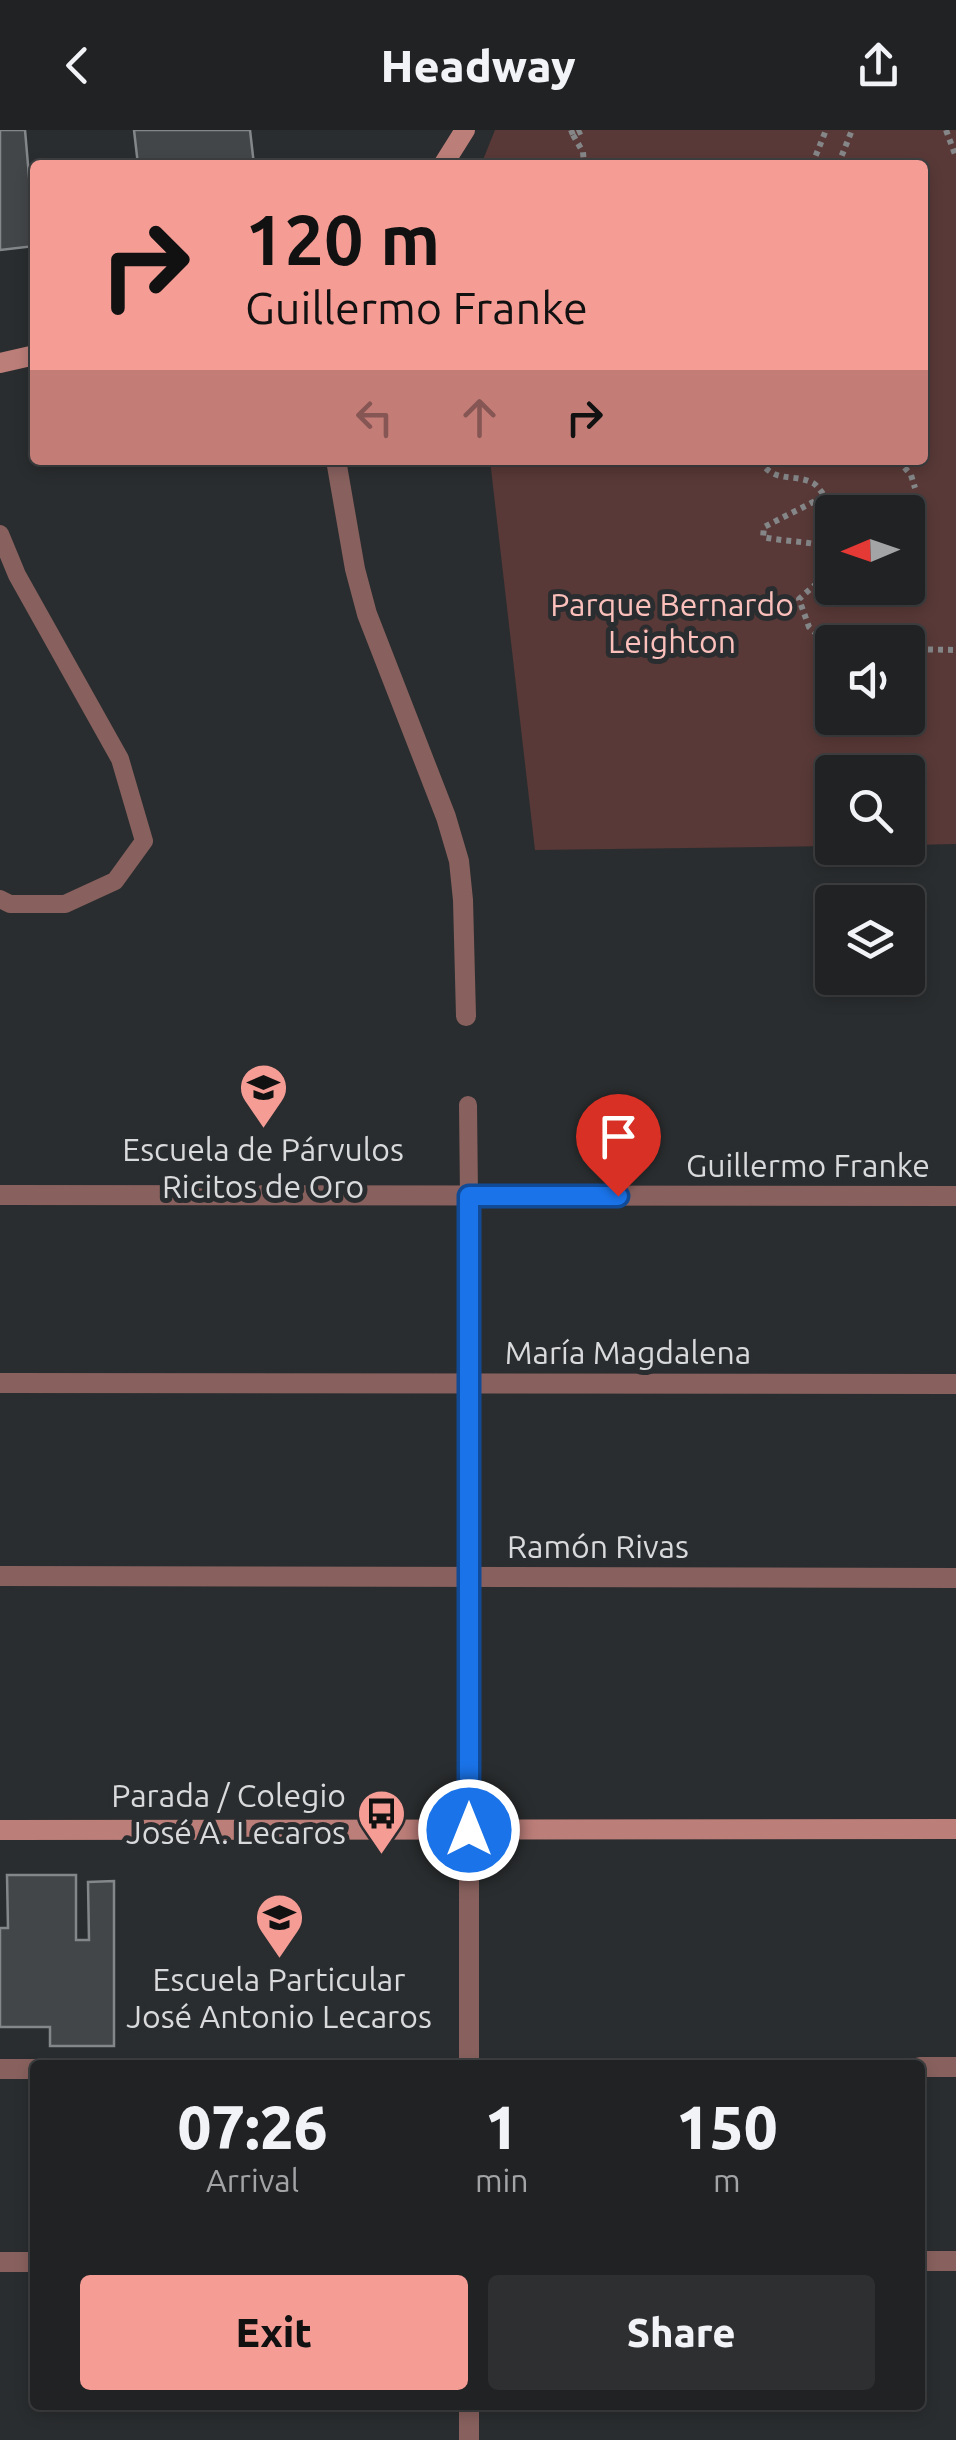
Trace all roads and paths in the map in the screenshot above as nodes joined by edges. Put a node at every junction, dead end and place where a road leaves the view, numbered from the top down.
1 (464, 130) edge
2 (584, 130) edge
3 (826, 130) edge
4 (852, 130) edge
5 (946, 130) edge
6 (572, 132) edge
7 (956, 157) edge
8 (445, 160) edge
9 (584, 160) edge
10 (814, 160) edge
11 (840, 160) edge
12 (30, 356) edge
13 (0, 363) edge
14 (337, 465) edge
15 (762, 465) edge
16 (902, 465) edge
17 (915, 488) dead end
18 (824, 495) edge
19 (815, 501) edge
20 (0, 534) edge
21 (815, 543) edge
22 (815, 584) edge
23 (815, 632) edge
24 (925, 649) edge
25 (956, 650) edge
26 (0, 899) edge
27 (466, 1016) dead end
28 (468, 1105) dead end
29 (0, 1196) edge
30 (469, 1196) junction
31 (956, 1196) edge
32 (0, 1383) edge
33 (468, 1384) junction
34 (956, 1384) edge
35 (0, 1576) edge
36 (468, 1577) junction
37 (956, 1578) edge
38 (956, 1829) edge
39 (0, 1830) edge
40 (469, 1830) junction
41 (468, 2060) edge
42 (956, 2067) edge
43 (0, 2068) edge
44 (30, 2068) edge
45 (925, 2068) edge
46 (925, 2261) edge
47 (956, 2261) edge
48 (0, 2262) edge
49 (30, 2262) edge
50 (469, 2410) edge
51 (469, 2440) edge

1 - 8 street
2 - 6 path
3 - 10 path
4 - 11 path
5 - 7 path
6 - 9 path
12 - 13 street
14 - 27 street
15 - 18 path
16 - 17 path
19 - 21 path
20 - 26 lane
22 - 23 path
24 - 25 path
28 - 30 lane
29 - 30 street, Guillermo Franke
30 - 31 street, Guillermo Franke
30 - 33 street
32 - 33 street, María Magdalena
33 - 34 street, María Magdalena
33 - 36 street
35 - 36 street, Ramón Rivas
36 - 37 street, Ramón Rivas
36 - 40 street
38 - 40 street
39 - 40 street
40 - 41 street
42 - 45 street
43 - 44 street
46 - 47 street
48 - 49 street
50 - 51 street

